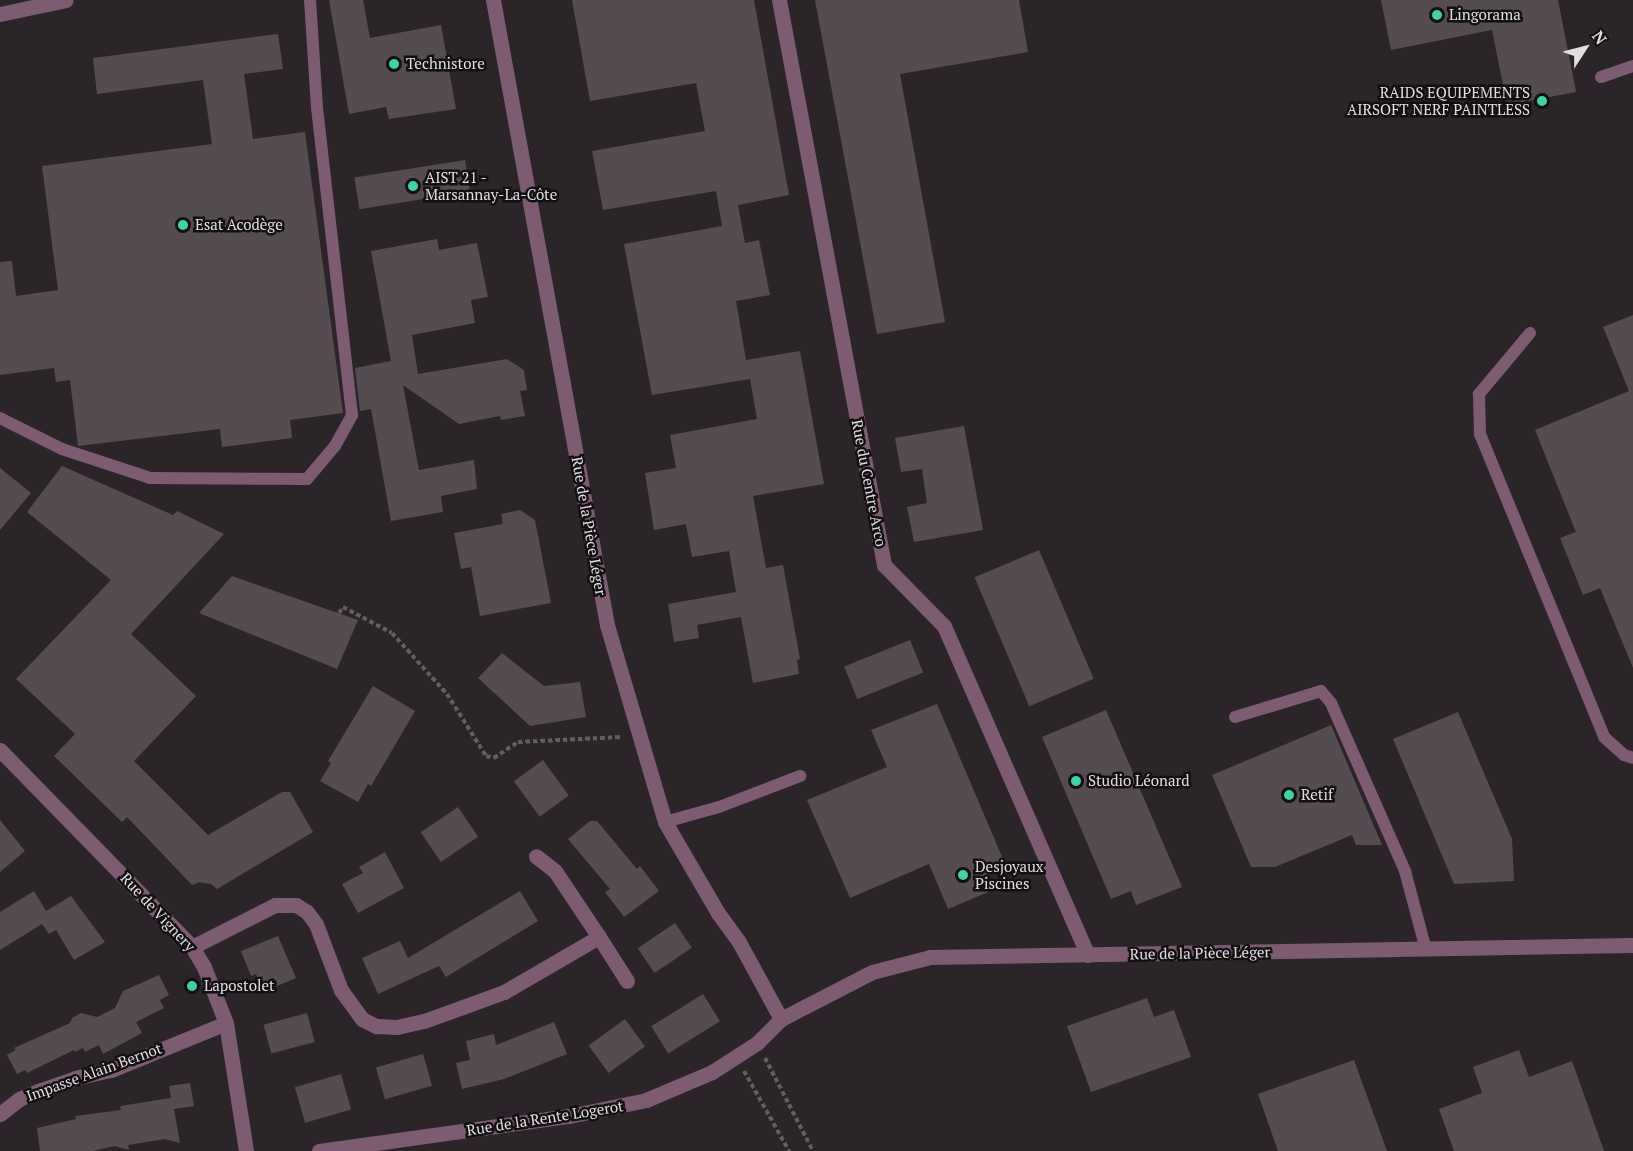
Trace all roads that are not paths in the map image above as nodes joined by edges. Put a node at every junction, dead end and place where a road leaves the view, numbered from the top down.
1 (66, 0) edge
2 (310, 0) edge
3 (493, 0) edge
4 (779, 0) edge
5 (0, 14) edge
6 (1633, 66) edge
7 (1600, 77) dead end
8 (1530, 333) dead end
9 (0, 418) edge
10 (1235, 717) dead end
11 (0, 750) edge
12 (1633, 758) edge
13 (800, 776) dead end
14 (665, 822) junction
15 (536, 856) dead end
16 (599, 937) junction
17 (1633, 945) edge
18 (192, 946) junction
19 (1426, 950) junction
20 (1088, 955) junction
21 (627, 981) dead end
22 (781, 1020) junction
23 (226, 1023) junction
24 (757, 1043) joint
25 (0, 1114) edge
26 (246, 1151) edge
27 (320, 1151) edge

1 - 5 street
2 - 9 lane
3 - 14 street, Rue de la Pièce Léger
4 - 20 street, Rue du Centre Arco
6 - 7 lane
8 - 12 lane
10 - 19 lane
11 - 18 street, Rue de Vignery
13 - 14 lane
14 - 22 street, Rue de la Pièce Léger
15 - 16 street
16 - 18 street
16 - 21 street
17 - 19 street, Rue de la Pièce Léger
18 - 23 street, Rue de Vignery
19 - 20 street, Rue de la Pièce Léger
20 - 22 street, Rue de la Pièce Léger
22 - 24 street, Rue de la Pièce Léger
23 - 25 street, Impasse Alain Bernot
23 - 26 street, Rue de Vignery
24 - 27 street, Rue de la Rente Logerot

